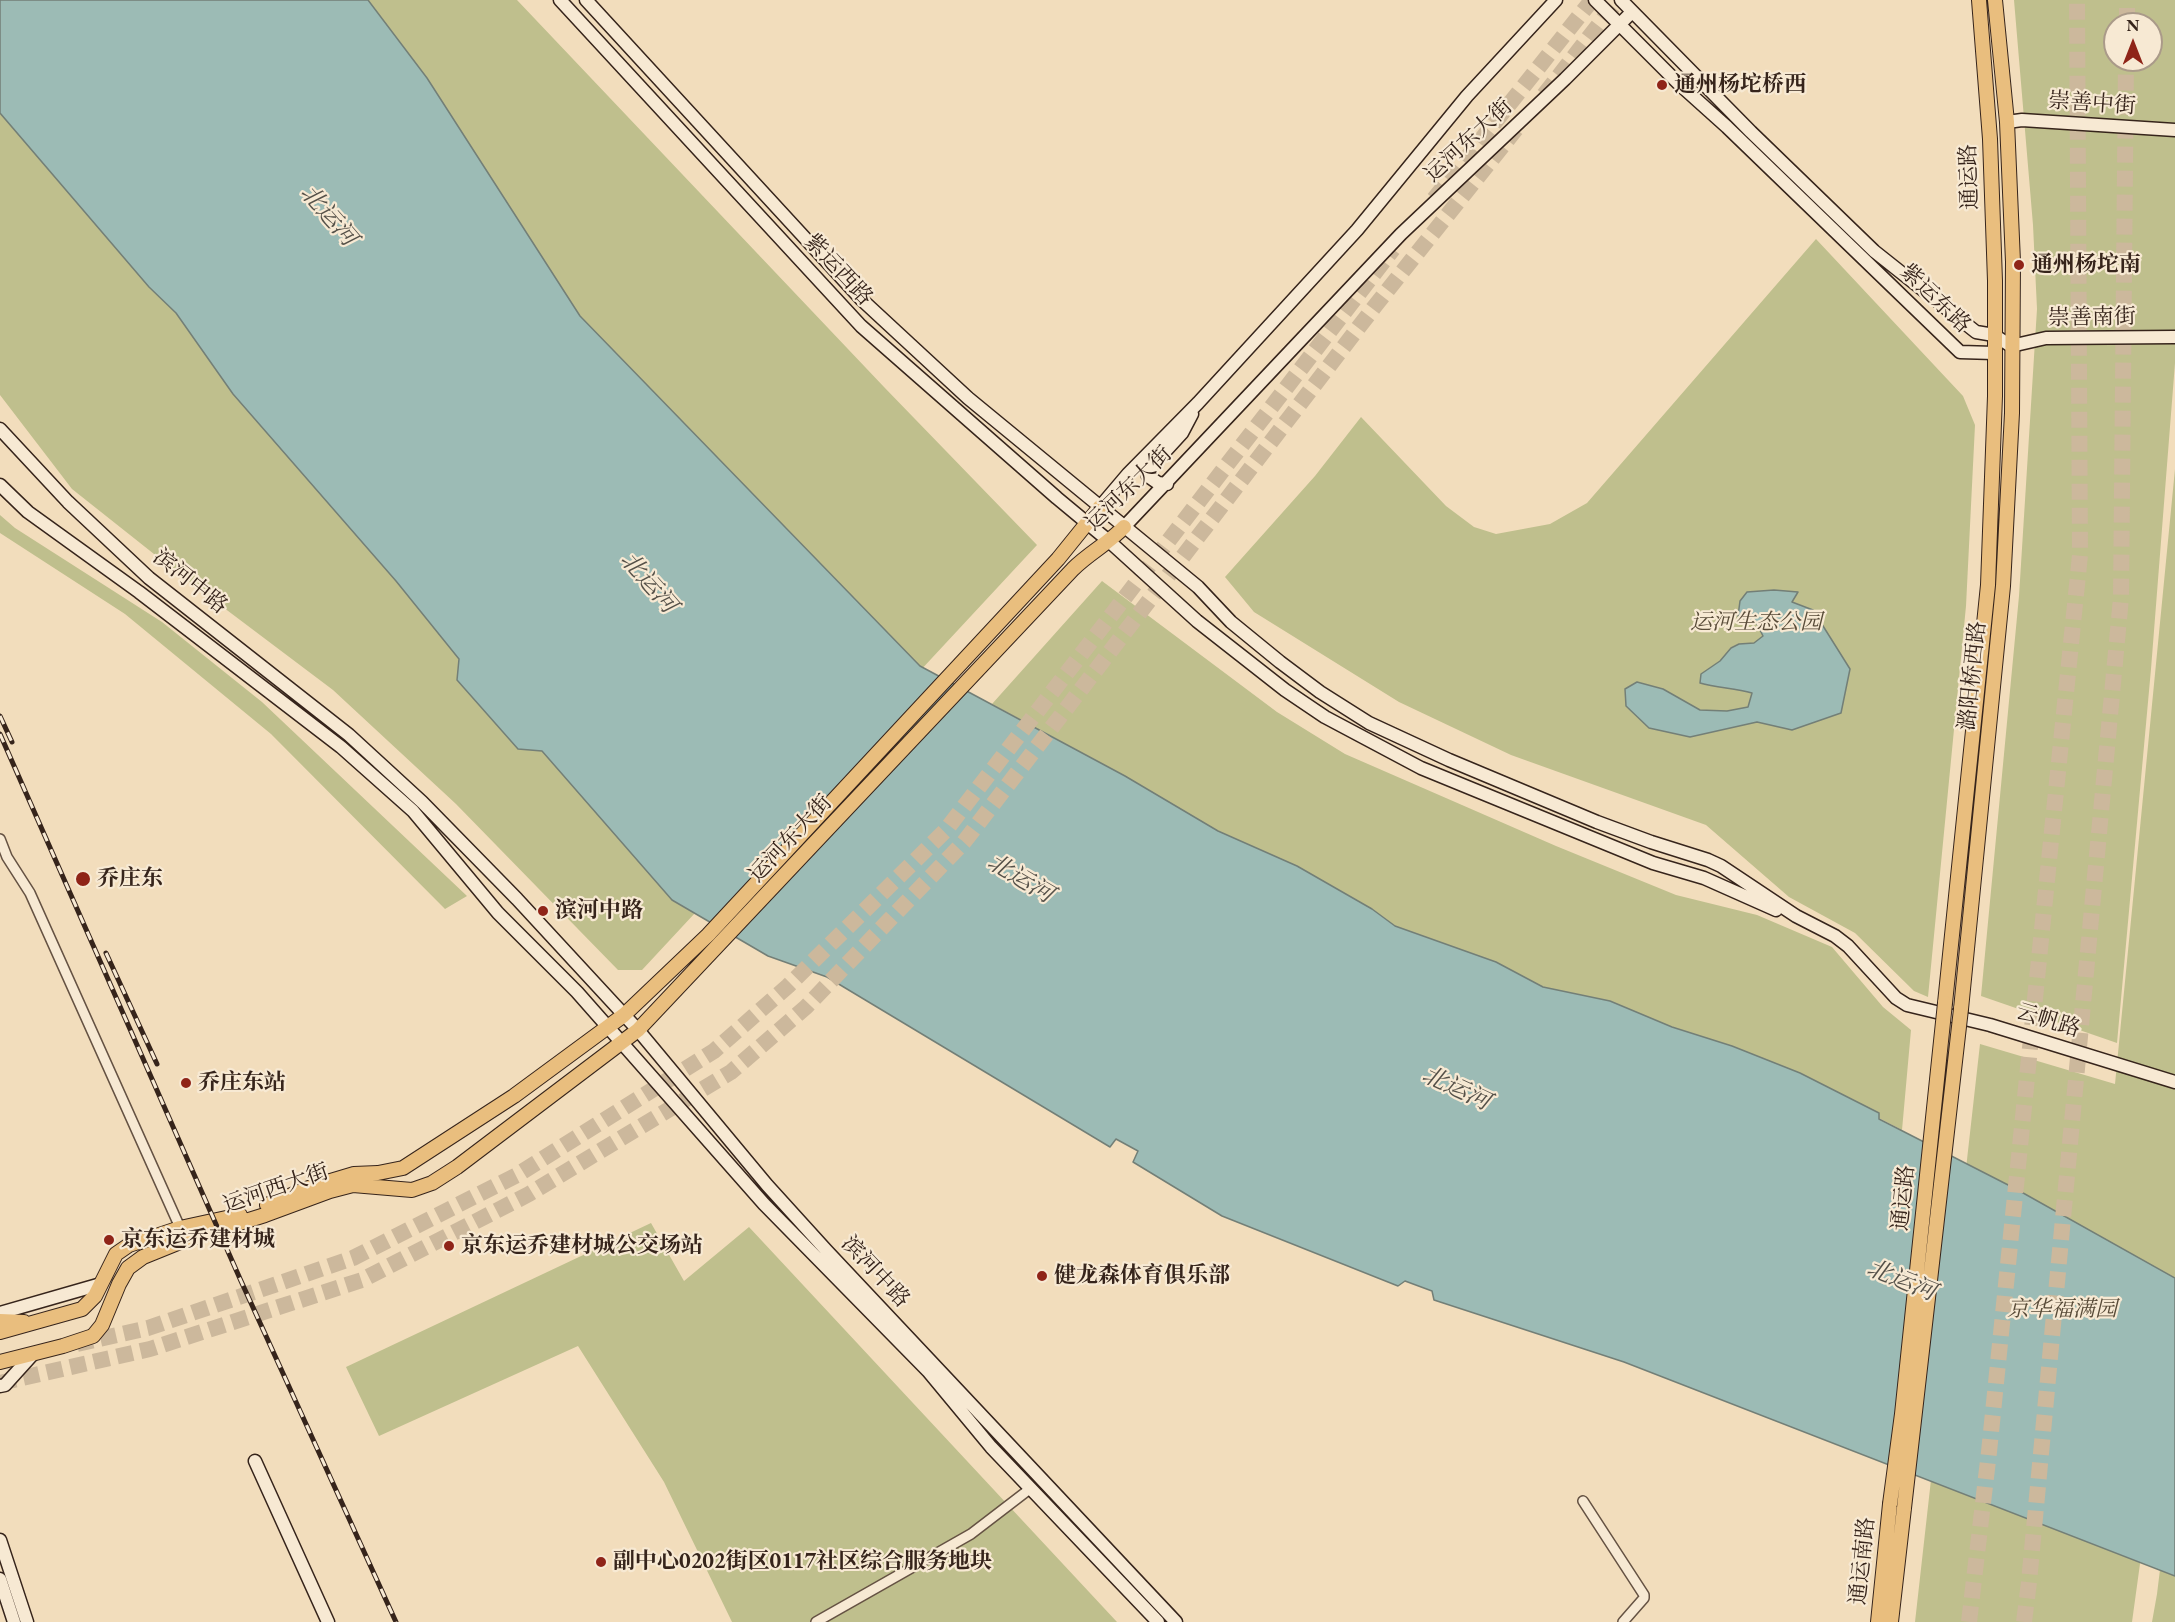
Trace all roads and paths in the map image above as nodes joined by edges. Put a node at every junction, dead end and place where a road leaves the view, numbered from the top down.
1 (561, 0) edge
2 (586, 0) edge
3 (1556, 0) edge
4 (1595, 0) edge
5 (1621, 0) edge
6 (1979, 0) edge
7 (1995, 0) edge
8 (1632, 12) junction
9 (1618, 24) junction
10 (2007, 122) junction
11 (2175, 130) edge
12 (1994, 335) junction
13 (2175, 338) edge
14 (2012, 346) junction
15 (1994, 353) junction
16 (1198, 403) junction
17 (0, 429) edge
18 (1167, 484) junction
19 (0, 485) edge
20 (1100, 507) junction
21 (1088, 523) junction
22 (1124, 527) junction
23 (1110, 542) junction
24 (0, 839) edge
25 (1796, 916) junction
26 (1945, 1003) joint
27 (1961, 1009) joint
28 (624, 1015) junction
29 (607, 1026) junction
30 (638, 1030) junction
31 (622, 1042) junction
32 (2175, 1082) edge
33 (183, 1234) junction
34 (101, 1284) junction
35 (0, 1313) edge
36 (0, 1320) edge
37 (35, 1323) junction
38 (0, 1332) edge
39 (33, 1354) junction
40 (0, 1362) edge
41 (0, 1386) edge
42 (255, 1461) dead end
43 (1031, 1488) junction
44 (1584, 1501) dead end
45 (1897, 1506) junction
46 (0, 1540) edge
47 (0, 1579) edge
48 (14, 1622) edge
49 (27, 1622) edge
50 (328, 1622) edge
51 (816, 1622) edge
52 (1158, 1622) edge
53 (1176, 1622) edge
54 (1623, 1622) edge
55 (1878, 1622) edge
56 (1891, 1622) edge

1 - 21 main road, 紫运西路
2 - 20 main road, 紫运西路
3 - 16 main road, 运河东大街
4 - 9 main road, 紫运东路
5 - 8 main road, 紫运东路
6 - 12 main road, 通运路
7 - 10 main road, 通运路
8 - 9 main road, 运河东大街
8 - 12 main road, 紫运东路
9 - 15 main road, 紫运东路
9 - 18 main road, 运河东大街
10 - 11 main road, 崇善中街
10 - 14 main road, 通运路
12 - 14 main road, 紫运东路
12 - 15 main road, 通运路
13 - 14 main road, 崇善南街
14 - 15 main road, 紫运东路
14 - 27 main road, 潞阳桥西路
15 - 26 main road, 潞阳桥西路
16 - 18 main road
16 - 20 main road, 运河东大街
17 - 28 main road, 滨河中路
18 - 22 main road, 运河东大街
19 - 29 main road, 滨河中路
20 - 21 main road, 运河东大街
20 - 22 main road, 紫运西路
21 - 23 main road, 紫运西路
21 - 28 main road, 运河东大街
22 - 23 main road, 运河东大街
22 - 25 main road, 紫运西路
23 - 25 main road, 紫运西路
23 - 30 main road, 运河东大街
24 - 33 street
25 - 32 main road, 云帆路
26 - 45 main road, 通运路, bridge
27 - 45 main road, 通运路, bridge
28 - 29 main road, 运河东大街
28 - 30 main road, 滨河中路
29 - 31 main road, 滨河中路
29 - 33 main road, 运河西大街
30 - 31 main road, 运河西大街
30 - 53 main road, 滨河中路
31 - 33 main road, 运河西大街
31 - 43 main road, 滨河中路
33 - 34 main road, 运河西大街
33 - 39 main road, 运河西大街
34 - 35 main road
34 - 37 main road, 运河西大街
36 - 37 main road
37 - 38 main road, 运河西大街
39 - 40 main road, 运河西大街
39 - 41 main road
42 - 50 main road
43 - 51 street
43 - 52 main road, 滨河中路
44 - 54 street
45 - 55 main road, 通运南路
45 - 56 main road, 通运南路
46 - 49 main road
47 - 48 main road

